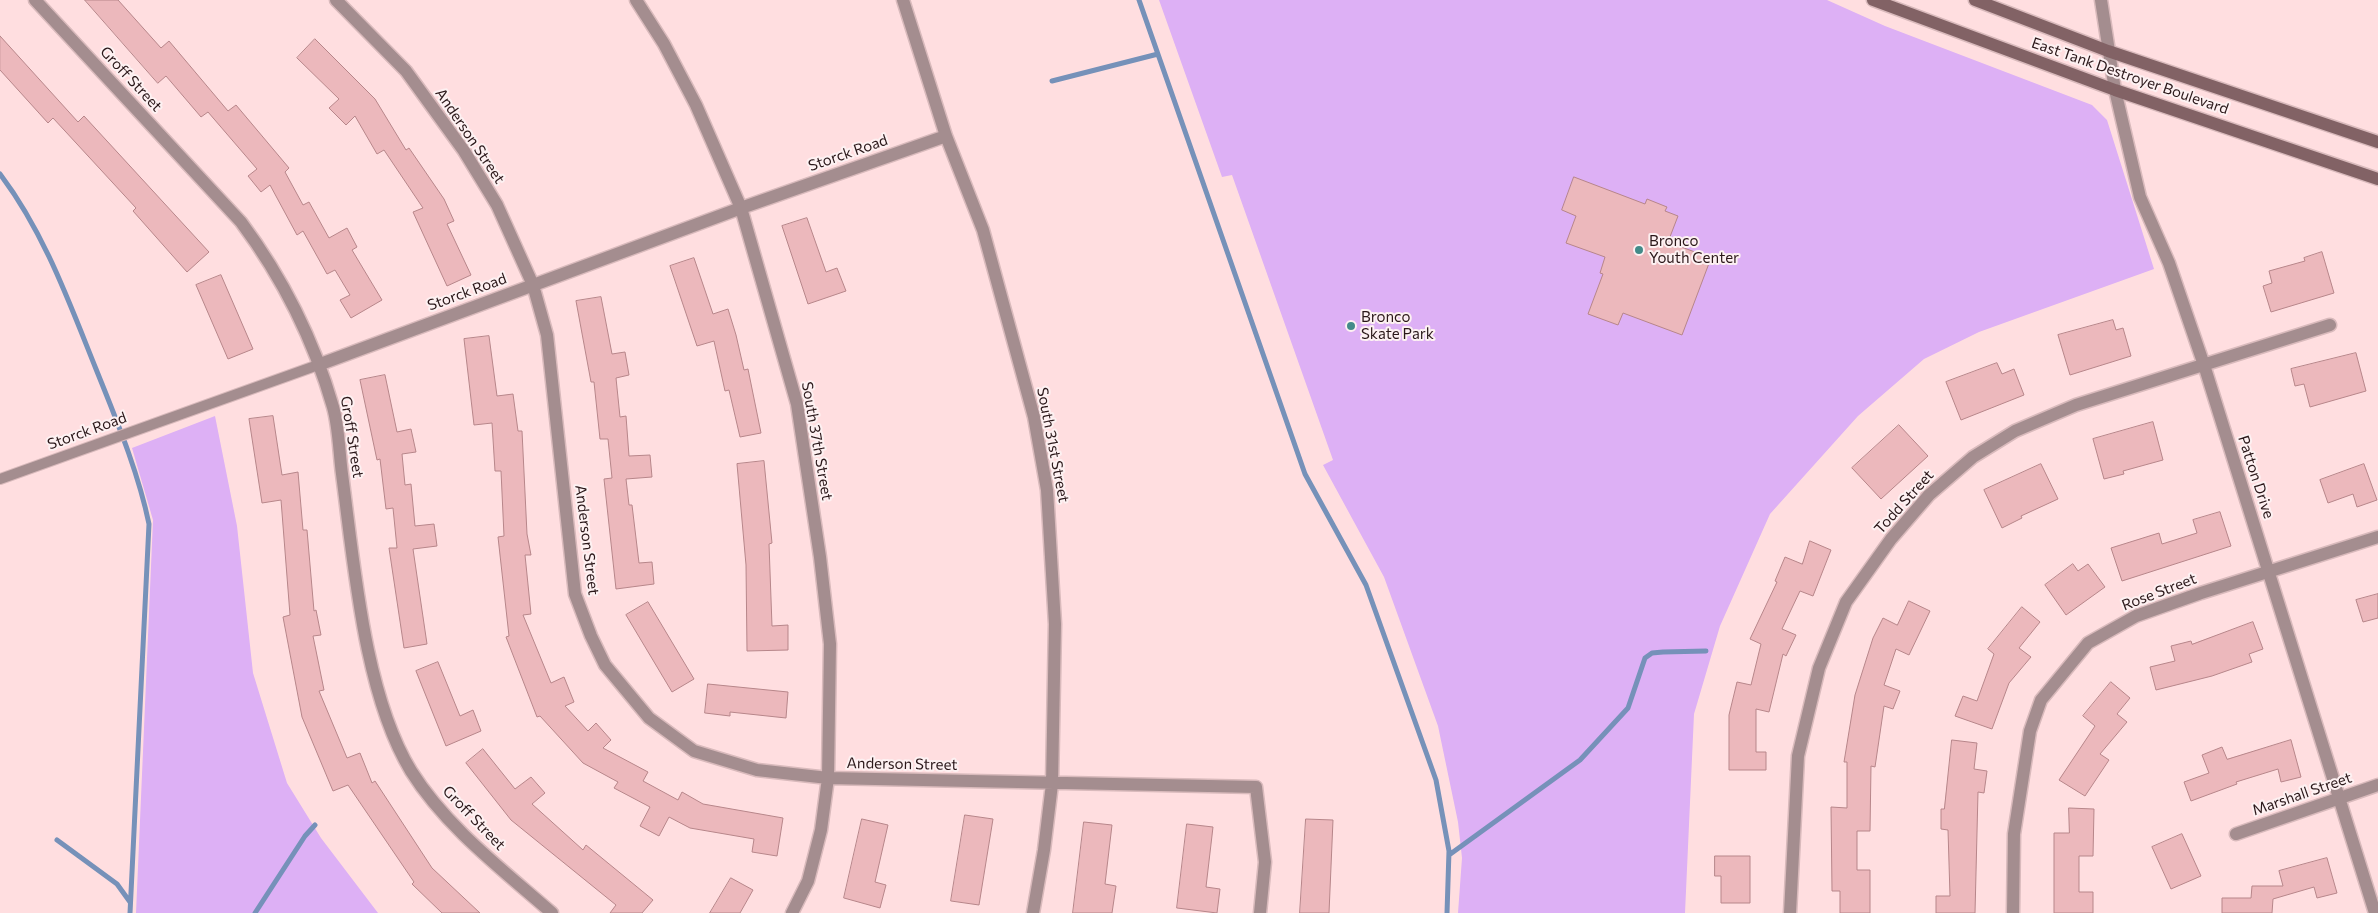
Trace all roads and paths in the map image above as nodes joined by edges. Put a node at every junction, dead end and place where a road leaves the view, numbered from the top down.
1 (35, 0) edge
2 (336, 0) edge
3 (636, 0) edge
4 (903, 0) edge
5 (1873, 0) edge
6 (1975, 0) edge
7 (2101, 0) edge
8 (2108, 51) junction
9 (2115, 90) junction
10 (946, 136) junction
11 (2378, 142) edge
12 (2378, 179) edge
13 (741, 208) junction
14 (533, 285) junction
15 (2330, 325) dead end
16 (318, 365) junction
17 (2204, 365) junction
18 (0, 480) edge
19 (2378, 537) edge
20 (2270, 573) junction
21 (828, 778) junction
22 (1052, 784) junction
23 (2378, 785) edge
24 (2340, 797) junction
25 (2236, 834) dead end
26 (552, 913) edge
27 (792, 913) edge
28 (1033, 913) edge
29 (1260, 913) edge
30 (1790, 913) edge
31 (2013, 913) edge
32 (2375, 913) edge

1 - 16 street, Groff Street
2 - 14 street, Anderson Street
3 - 13 street, South 37th Street
4 - 10 street, South 31st Street
5 - 9 street, East Tank Destroyer Boulevard
6 - 8 street, East Tank Destroyer Boulevard
7 - 8 street, Patton Drive
8 - 9 street, Patton Drive
8 - 11 street, East Tank Destroyer Boulevard
9 - 12 street, East Tank Destroyer Boulevard
9 - 17 street, Patton Drive
10 - 13 street, Storck Road
10 - 22 street, South 31st Street
13 - 14 street, Storck Road
13 - 21 street, South 37th Street
14 - 16 street, Storck Road
14 - 21 street, Anderson Street
15 - 17 street, Todd Street
16 - 18 lane, Storck Road
16 - 26 street, Groff Street
17 - 20 street, Patton Drive
17 - 30 street, Todd Street
19 - 20 street, Rose Street
20 - 24 street, Patton Drive
20 - 31 street, Rose Street
21 - 22 street, Anderson Street
21 - 27 street, South 37th Street
22 - 28 street, South 31st Street
22 - 29 street, Anderson Street
23 - 24 street, Marshall Street
24 - 25 street, Marshall Street
24 - 32 street, Patton Drive

